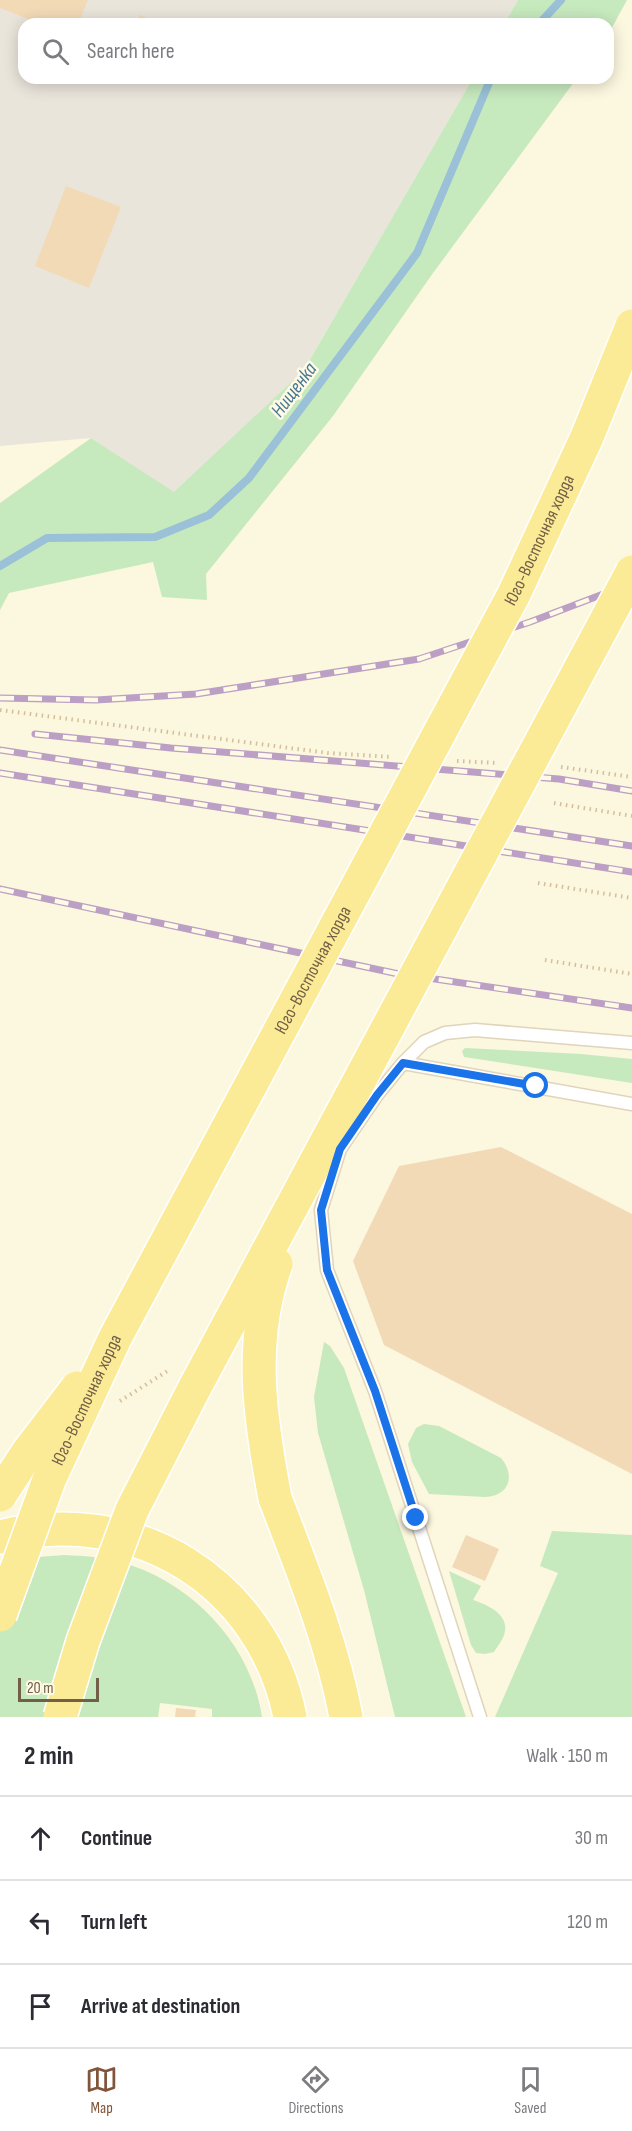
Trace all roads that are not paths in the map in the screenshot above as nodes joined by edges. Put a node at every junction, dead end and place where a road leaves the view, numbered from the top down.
1 (632, 326) edge
2 (632, 572) edge
3 (632, 1043) edge
4 (403, 1063) junction
5 (632, 1104) edge
6 (306, 1180) junction
7 (115, 1338) junction
8 (0, 1495) edge
9 (0, 1537) edge
10 (0, 1615) edge
11 (60, 1717) edge
12 (290, 1717) edge
13 (346, 1717) edge
14 (480, 1717) edge

1 - 7 main road, Юго-Восточная хорда, bridge
2 - 6 main road, bridge
3 - 4 lane
4 - 5 lane
4 - 14 lane
6 - 11 main road, bridge
6 - 13 main road, bridge
7 - 8 main road, bridge
7 - 10 main road, Юго-Восточная хорда, bridge
9 - 12 main road

